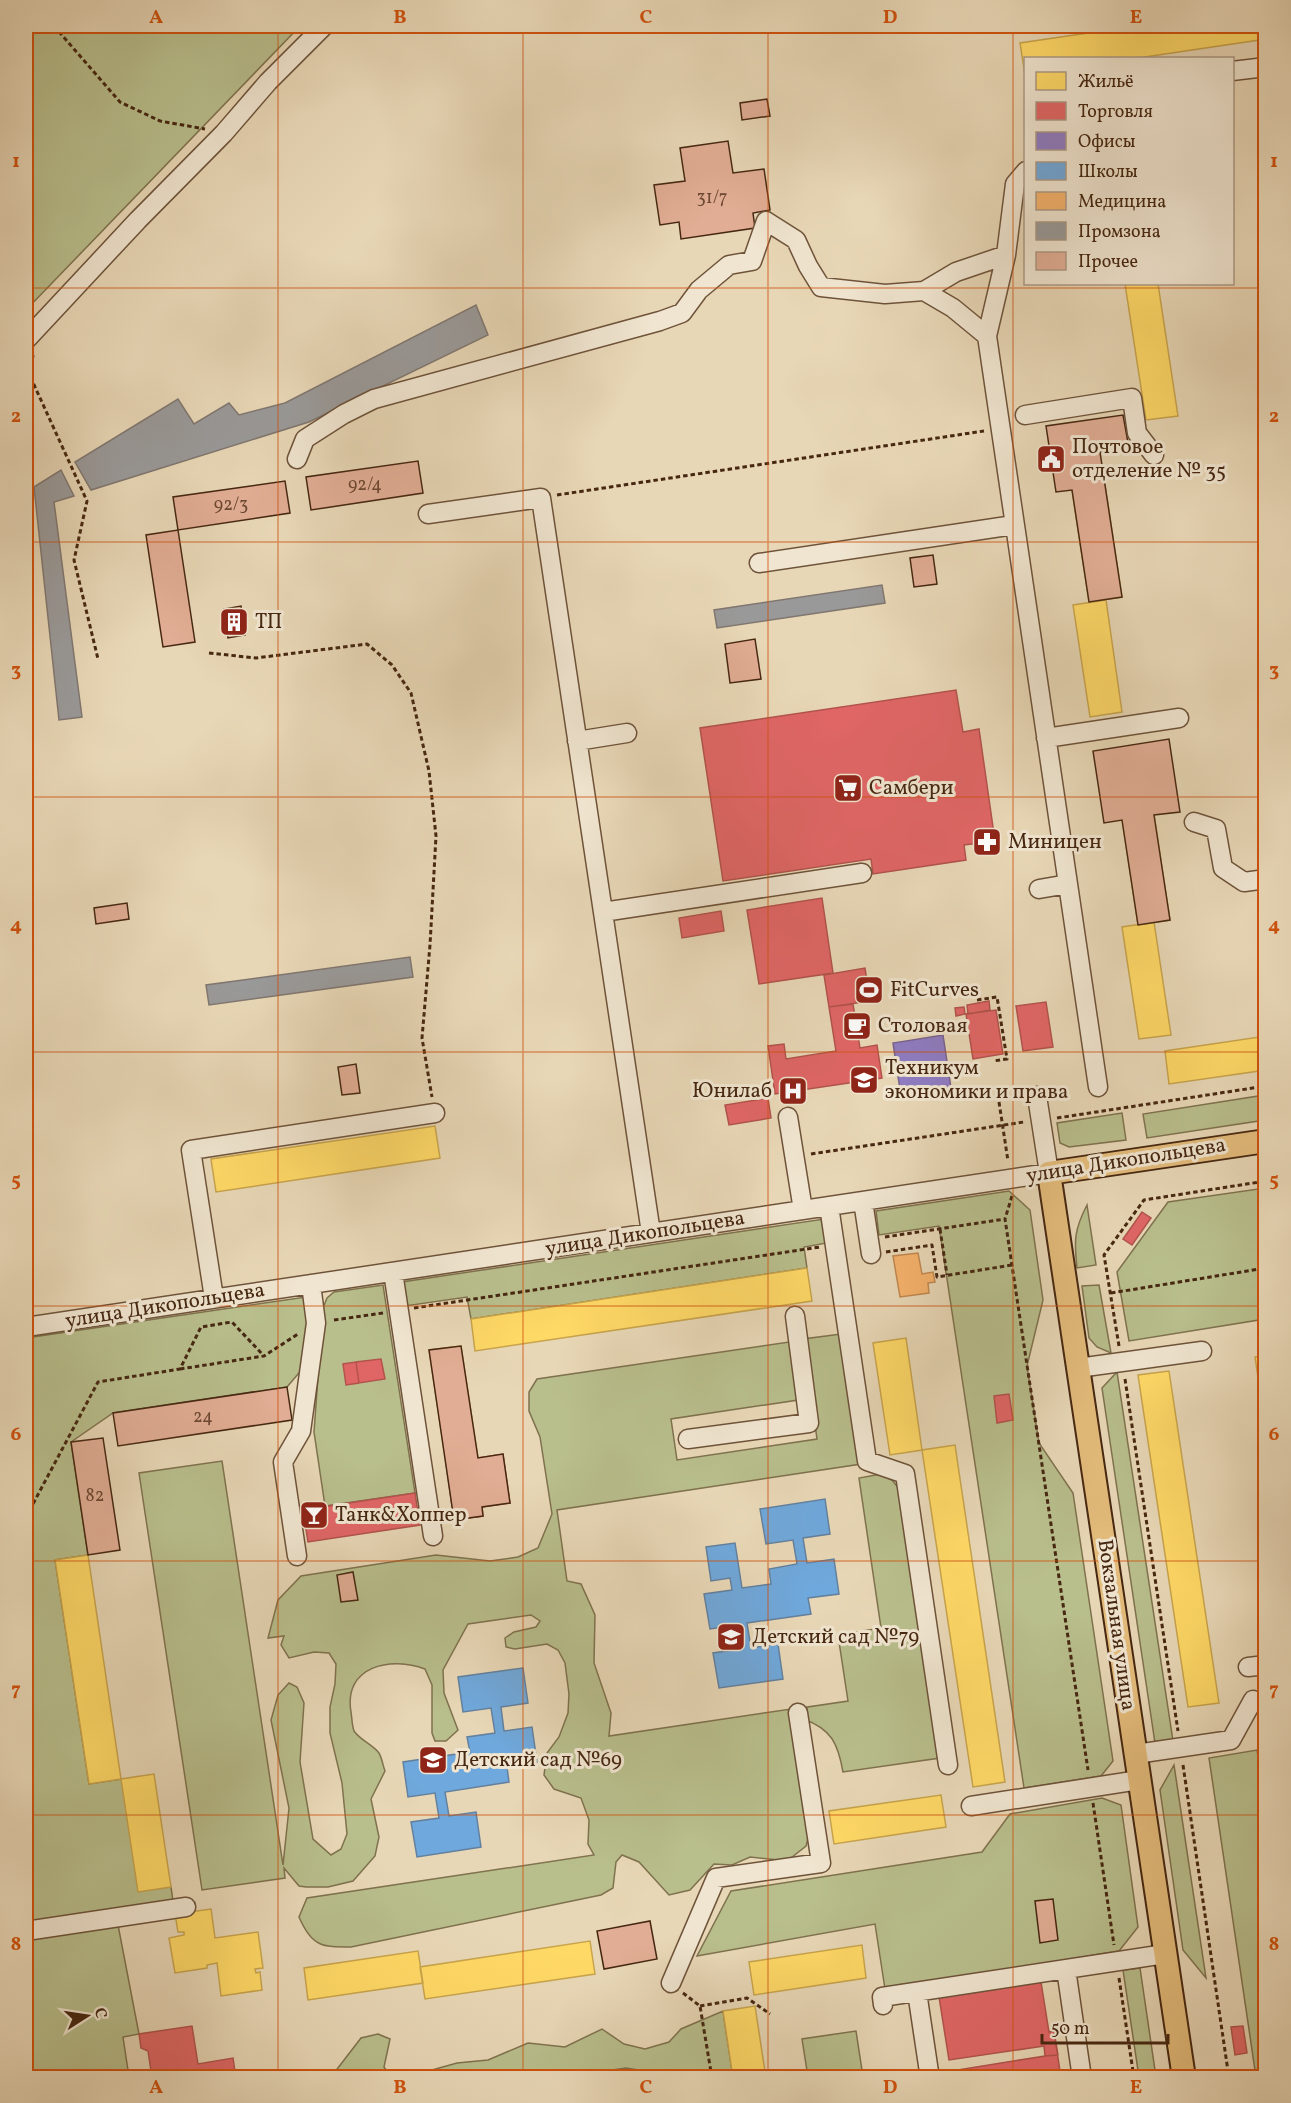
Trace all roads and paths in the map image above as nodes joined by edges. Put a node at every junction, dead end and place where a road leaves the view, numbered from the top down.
1 (54, 26) edge
2 (324, 26) edge
3 (1266, 66) edge
4 (1234, 71) edge
5 (225, 133) junction
6 (1024, 173) edge
7 (1006, 255) junction
8 (924, 291) junction
9 (32, 333) edge
10 (987, 336) junction
11 (1026, 415) dead end
12 (1001, 428) junction
13 (1154, 455) dead end
14 (297, 459) dead end
15 (541, 498) junction
16 (428, 514) dead end
17 (1014, 525) junction
18 (759, 563) dead end
19 (209, 653) dead end
20 (98, 659) dead end
21 (1179, 718) dead end
22 (627, 734) dead end
23 (1046, 738) junction
24 (577, 741) junction
25 (1194, 822) dead end
26 (862, 873) dead end
27 (1266, 879) edge
28 (1068, 884) junction
29 (1039, 889) dead end
30 (603, 912) junction
31 (978, 1000) dead end
32 (993, 1061) dead end
33 (1266, 1086) edge
34 (1098, 1087) dead end
35 (1038, 1096) dead end
36 (999, 1102) dead end
37 (435, 1113) joint
38 (788, 1117) dead end
39 (1053, 1118) dead end
40 (1026, 1122) dead end
41 (1003, 1126) junction
42 (1266, 1141) edge
43 (795, 1157) junction
44 (1008, 1161) dead end
45 (1049, 1173) junction
46 (1266, 1181) edge
47 (1013, 1192) dead end
48 (863, 1201) junction
49 (829, 1206) junction
50 (803, 1210) junction
51 (1005, 1219) junction
52 (940, 1229) junction
53 (651, 1233) junction
54 (835, 1245) junction
55 (870, 1247) junction
56 (1012, 1265) junction
57 (1266, 1268) edge
58 (393, 1272) junction
59 (947, 1275) junction
60 (310, 1284) junction
61 (1111, 1293) junction
62 (214, 1298) junction
63 (399, 1310) junction
64 (795, 1316) dead end
65 (316, 1323) junction
66 (26, 1327) edge
67 (1202, 1351) dead end
68 (264, 1356) junction
69 (1122, 1362) junction
70 (1078, 1368) junction
71 (180, 1369) junction
72 (688, 1439) dead end
73 (26, 1517) edge
74 (433, 1536) dead end
75 (297, 1556) dead end
76 (1253, 1700) dead end
77 (798, 1713) dead end
78 (1181, 1747) junction
79 (1136, 1754) junction
80 (948, 1765) dead end
81 (1139, 1780) junction
82 (1090, 1787) junction
83 (971, 1806) dead end
84 (186, 1906) dead end
85 (26, 1930) edge
86 (1166, 1954) junction
87 (1117, 1962) junction
88 (1066, 1969) junction
89 (671, 1983) dead end
90 (916, 1992) junction
91 (883, 2006) dead end
92 (770, 2014) dead end
93 (929, 2072) dead end
94 (712, 2078) edge
95 (1082, 2078) edge
96 (1134, 2078) edge
97 (1184, 2078) edge
98 (1228, 2078) edge

1 - 5 path
2 - 5 street
3 - 4 street
5 - 9 street
6 - 7 street
7 - 8 street
7 - 10 street
8 - 10 street
8 - 14 street
9 - 20 path
10 - 12 street
11 - 13 street
12 - 15 path
12 - 17 street
15 - 16 street
15 - 24 street
17 - 18 street
17 - 23 street
19 - 37 path
21 - 23 street
22 - 24 street
23 - 28 street
24 - 30 street
25 - 27 street
26 - 30 street
28 - 29 street
28 - 34 street
30 - 53 street
31 - 32 path
33 - 39 path
35 - 45 street
36 - 41 path
37 - 62 street
38 - 43 street
40 - 41 path
41 - 43 path
41 - 44 path
42 - 45 main road, улица Дикопольцева
43 - 50 street
45 - 48 street, улица Дикопольцева
45 - 70 main road, Вокзальная улица
46 - 61 path
47 - 51 path
48 - 49 street, улица Дикопольцева
48 - 55 street
49 - 50 street, улица Дикопольцева
49 - 54 street
50 - 53 street, улица Дикопольцева
51 - 52 path
51 - 56 path
52 - 55 path
52 - 59 path
53 - 58 street, улица Дикопольцева
54 - 63 path
54 - 80 street
55 - 59 path
56 - 59 path
56 - 82 path
57 - 61 path
58 - 60 street, улица Дикопольцева
58 - 63 street
60 - 62 street, улица Дикопольцева
60 - 65 street
61 - 69 path
62 - 66 street, улица Дикопольцева
63 - 65 path
63 - 74 street
64 - 72 street
65 - 68 path
65 - 75 street
67 - 69 street
68 - 71 path
68 - 71 path
69 - 70 street
69 - 78 path
70 - 79 main road, Вокзальная улица
71 - 73 path
76 - 78 street
77 - 89 street
78 - 79 street
78 - 98 path
79 - 81 main road, Вокзальная улица
81 - 82 street
81 - 86 main road, Вокзальная улица
82 - 83 street
82 - 87 path
84 - 85 street
86 - 87 street
86 - 97 main road, Вокзальная улица
87 - 88 street
87 - 96 path
88 - 90 street
88 - 95 street
90 - 91 street
90 - 93 street
92 - 94 path

